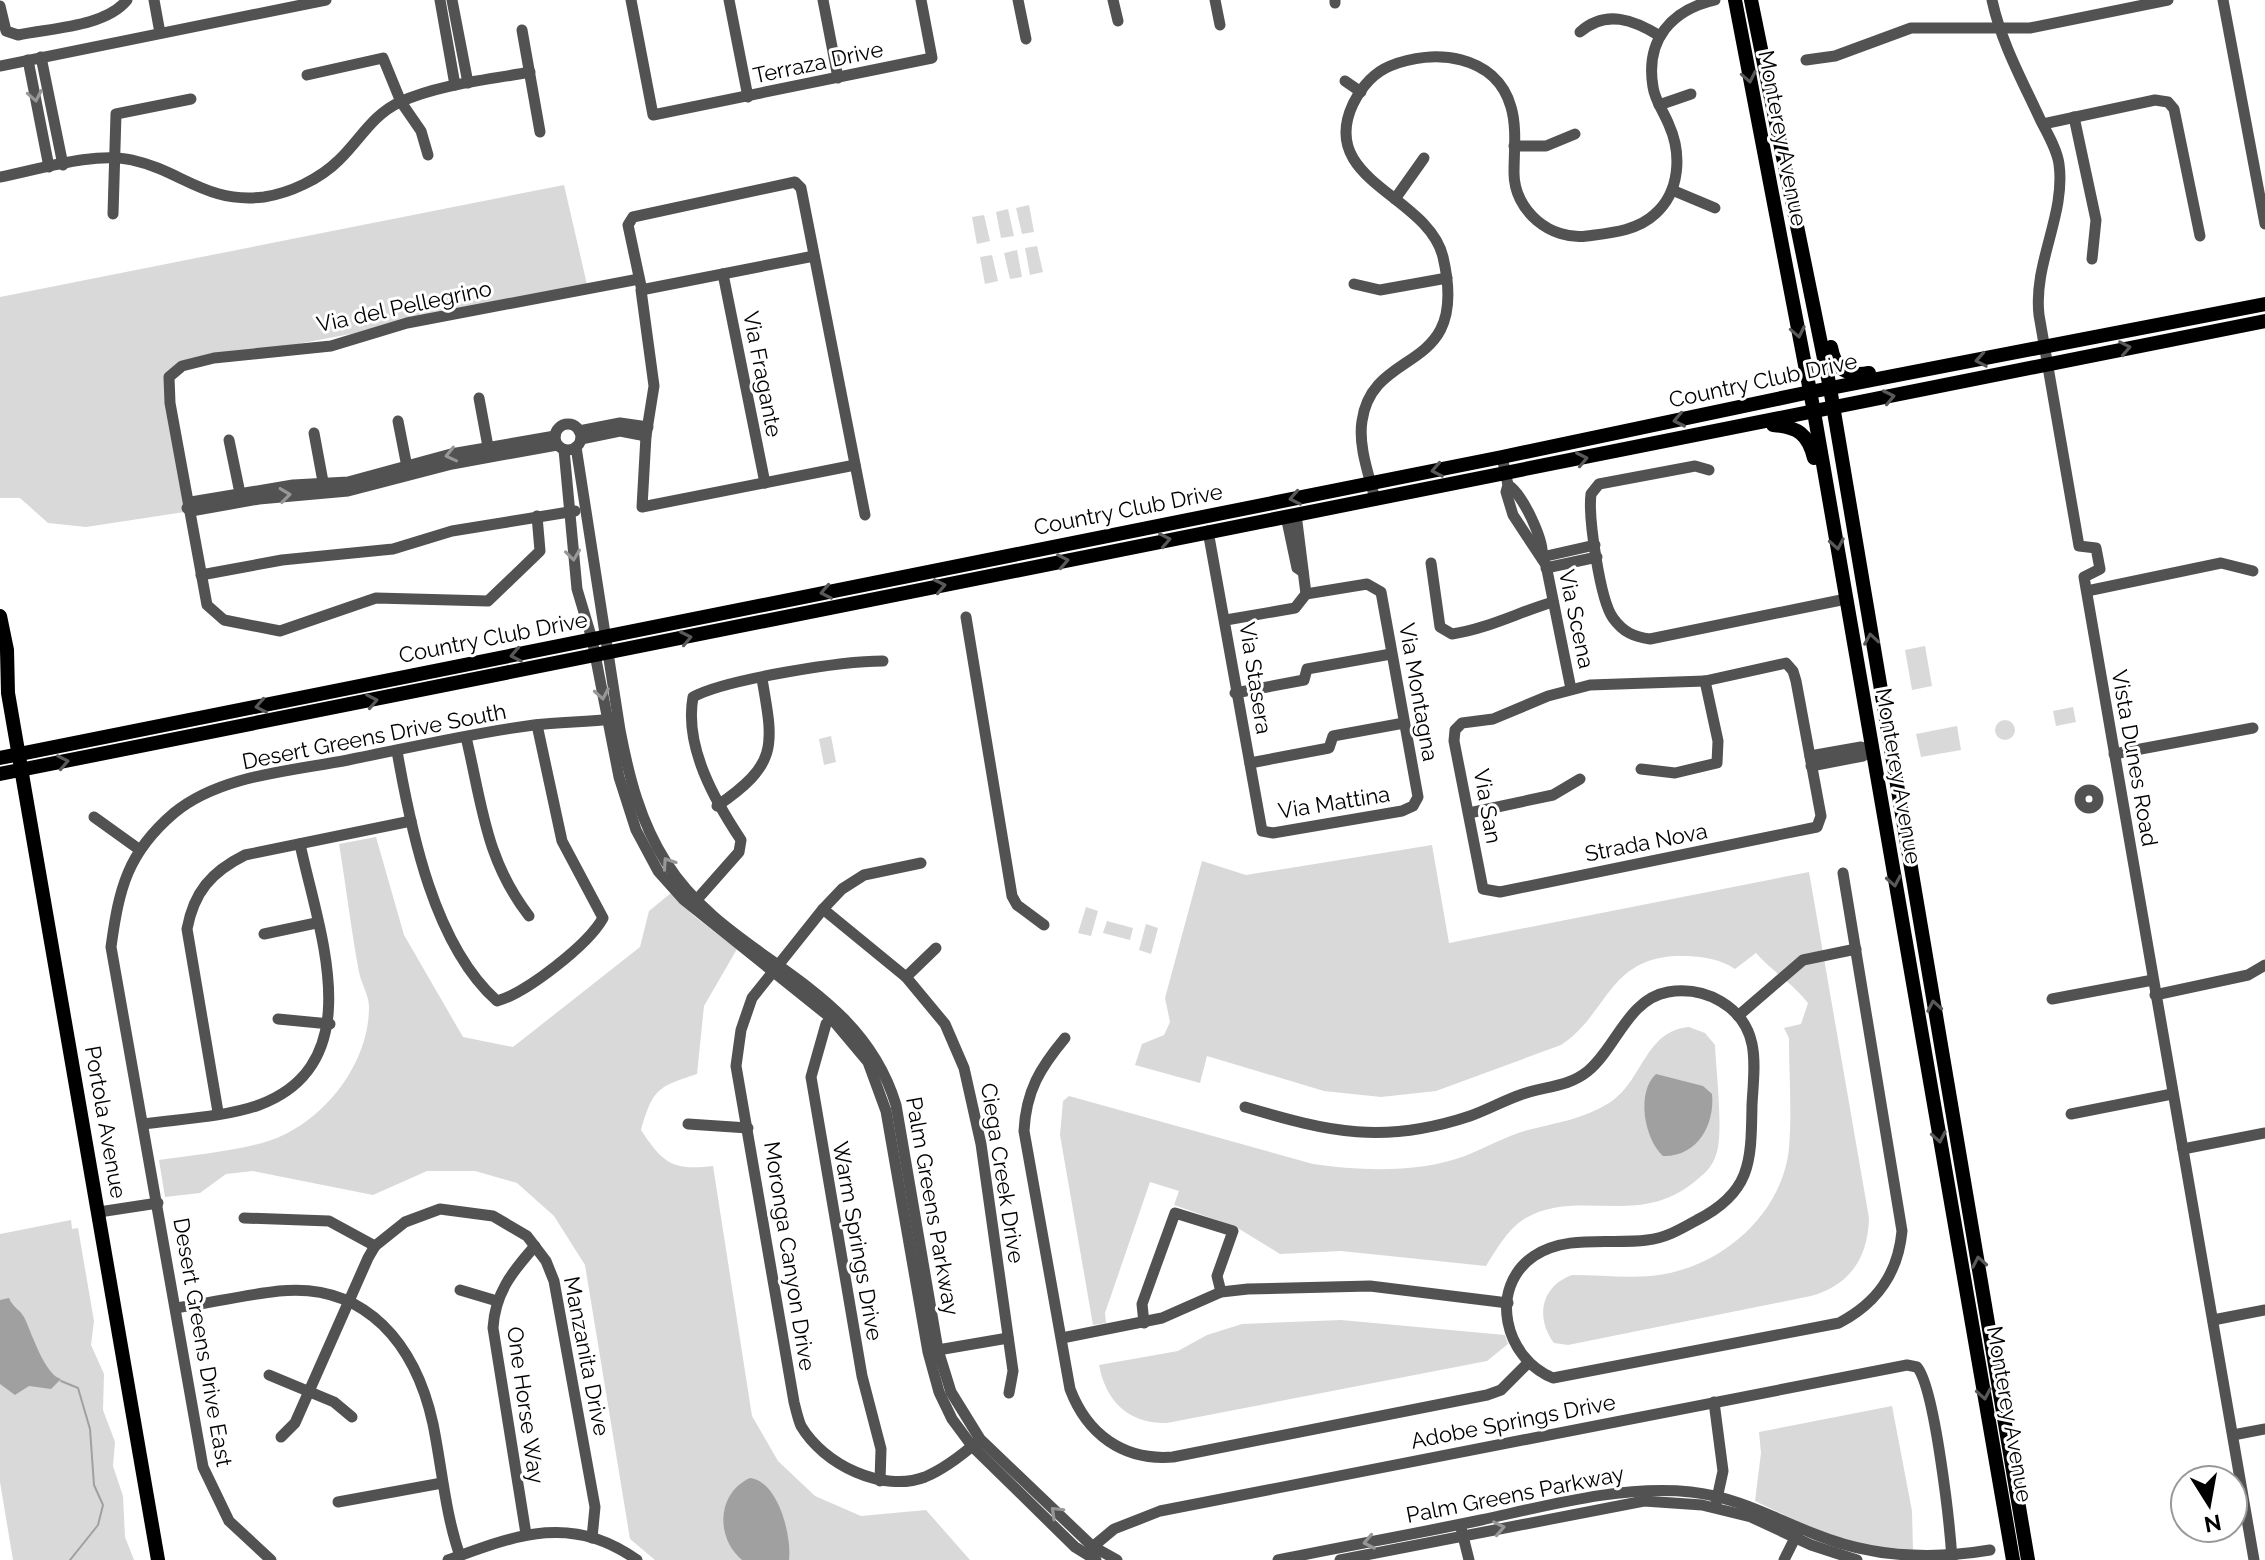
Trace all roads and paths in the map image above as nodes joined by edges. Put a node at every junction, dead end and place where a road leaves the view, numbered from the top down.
1 (127, 0) edge
2 (154, 0) edge
3 (326, 0) edge
4 (440, 0) edge
5 (452, 0) edge
6 (631, 0) edge
7 (729, 0) edge
8 (823, 0) edge
9 (921, 0) edge
10 (1018, 0) edge
11 (1113, 0) edge
12 (1215, 0) edge
13 (1715, 0) edge
14 (1735, 0) edge
15 (1751, 0) edge
16 (1992, 0) edge
17 (2168, 0) edge
18 (2223, 0) edge
19 (0, 6) edge
20 (1118, 21) dead end
21 (1220, 25) dead end
22 (2000, 29) junction
23 (522, 30) dead end
24 (1580, 32) dead end
25 (160, 33) junction
26 (1660, 36) junction
27 (1026, 39) dead end
28 (461, 46) junction
29 (448, 49) junction
30 (34, 59) junction
31 (1806, 60) dead end
32 (0, 66) edge
33 (530, 72) junction
34 (307, 75) dead end
35 (838, 78) junction
36 (1345, 81) dead end
37 (468, 83) junction
38 (455, 85) junction
39 (1361, 92) junction
40 (1691, 94) dead end
41 (748, 97) junction
42 (191, 99) dead end
43 (401, 102) junction
44 (1659, 105) junction
45 (2074, 117) junction
46 (2043, 124) junction
47 (56, 128) junction
48 (42, 131) junction
49 (540, 132) dead end
50 (1575, 134) dead end
51 (1514, 146) junction
52 (428, 155) dead end
53 (113, 157) junction
54 (1424, 158) dead end
55 (63, 165) junction
56 (49, 167) junction
57 (0, 177) edge
58 (1672, 190) junction
59 (1395, 199) junction
60 (1715, 208) dead end
61 (113, 214) dead end
62 (2265, 224) edge
63 (2200, 236) dead end
64 (814, 256) junction
65 (2092, 259) dead end
66 (723, 274) junction
67 (1447, 278) junction
68 (640, 284) junction
69 (1354, 284) dead end
70 (2265, 304) edge
71 (1815, 316) junction
72 (2265, 321) edge
73 (2048, 356) junction
74 (1916, 372) junction
75 (1830, 388) junction
76 (1810, 392) junction
77 (479, 398) dead end
78 (1834, 408) junction
79 (1814, 412) junction
80 (398, 421) dead end
81 (1753, 424) junction
82 (647, 431) junction
83 (314, 433) dead end
84 (229, 440) dead end
85 (569, 441) junction
86 (489, 452) junction
87 (1502, 457) junction
88 (855, 465) junction
89 (1709, 470) dead end
90 (408, 472) junction
91 (1507, 480) junction
92 (765, 483) junction
93 (1371, 483) junction
94 (324, 487) junction
95 (240, 497) junction
96 (1375, 499) junction
97 (1830, 504) junction
98 (187, 508) junction
99 (569, 511) junction
100 (584, 511) junction
101 (865, 515) dead end
102 (1291, 515) junction
103 (537, 516) junction
104 (1208, 531) junction
105 (1596, 551) junction
106 (1544, 562) junction
107 (1431, 563) dead end
108 (2253, 571) dead end
109 (201, 575) junction
110 (2087, 591) junction
111 (1306, 594) junction
112 (1846, 599) junction
113 (1553, 602) junction
114 (0, 616) edge
115 (966, 617) dead end
116 (1226, 620) junction
117 (599, 638) junction
118 (1391, 654) junction
119 (602, 655) junction
120 (883, 661) dead end
121 (0, 669) edge
122 (762, 679) junction
123 (1705, 681) junction
124 (1571, 689) junction
125 (8, 693) junction
126 (1235, 693) junction
127 (612, 719) junction
128 (1404, 723) junction
129 (537, 725) junction
130 (2253, 728) dead end
131 (140, 730) junction
132 (466, 737) junction
133 (1872, 750) junction
134 (397, 751) junction
135 (20, 754) junction
136 (103, 754) junction
137 (2114, 754) junction
138 (0, 758) edge
139 (1811, 761) junction
140 (1250, 763) junction
141 (1641, 769) dead end
142 (23, 770) junction
143 (0, 774) edge
144 (1580, 779) dead end
145 (2121, 794) junction
146 (2099, 798) dead end
147 (717, 806) junction
148 (1413, 806) joint
149 (1469, 813) junction
150 (1900, 813) junction
151 (94, 817) dead end
152 (411, 821) junction
153 (1262, 831) joint
154 (300, 844) junction
155 (140, 850) junction
156 (921, 863) dead end
157 (1843, 873) dead end
158 (1483, 889) joint
159 (695, 903) junction
160 (823, 909) junction
161 (529, 916) dead end
162 (316, 923) junction
163 (1044, 925) dead end
164 (264, 934) dead end
165 (936, 948) dead end
166 (1856, 949) junction
167 (2265, 965) edge
168 (776, 969) junction
169 (906, 977) junction
170 (2153, 980) junction
171 (2155, 995) junction
172 (2052, 999) dead end
173 (834, 1015) junction
174 (1738, 1016) junction
175 (278, 1019) dead end
176 (330, 1024) junction
177 (1065, 1038) dead end
178 (2172, 1094) junction
179 (1245, 1107) dead end
180 (218, 1112) junction
181 (2071, 1114) dead end
182 (144, 1124) junction
183 (688, 1124) dead end
184 (748, 1128) junction
185 (2265, 1133) edge
186 (2183, 1149) junction
187 (158, 1203) junction
188 (99, 1212) junction
189 (244, 1218) dead end
190 (375, 1246) junction
191 (535, 1246) junction
192 (1960, 1257) junction
193 (460, 1290) dead end
194 (1221, 1292) junction
195 (497, 1301) junction
196 (348, 1303) junction
197 (1508, 1303) junction
198 (176, 1308) junction
199 (2265, 1310) edge
200 (1989, 1318) junction
201 (2213, 1320) junction
202 (1144, 1323) junction
203 (1008, 1338) junction
204 (1062, 1338) junction
205 (933, 1351) junction
206 (1528, 1363) junction
207 (269, 1375) dead end
208 (309, 1392) junction
209 (1009, 1393) dead end
210 (1714, 1402) junction
211 (352, 1417) dead end
212 (2265, 1429) edge
213 (2233, 1435) junction
214 (281, 1437) dead end
215 (976, 1443) junction
216 (880, 1481) junction
217 (442, 1483) junction
218 (338, 1502) dead end
219 (1716, 1502) junction
220 (1462, 1529) junction
221 (1798, 1532) junction
222 (526, 1534) junction
223 (592, 1538) junction
224 (1990, 1550) dead end
225 (1089, 1555) edge
226 (454, 1558) edge
227 (1952, 1558) edge
228 (266, 1559) edge
229 (158, 1560) edge
230 (637, 1560) edge
231 (1117, 1560) edge
232 (1278, 1560) edge
233 (1340, 1560) edge
234 (1469, 1560) edge
235 (1784, 1560) edge
236 (1857, 1560) edge
237 (2013, 1560) edge
238 (2028, 1560) edge
239 (2254, 1560) edge

1 - 19 street
2 - 25 street
3 - 25 street
4 - 29 street
5 - 28 street
6 - 41 street, Terraza Drive
7 - 41 street
8 - 35 street
9 - 35 street, Terraza Drive
10 - 27 street
11 - 20 street
12 - 21 street
13 - 26 street
14 -> 76 main road, Monterey Avenue
15 - 71 main road, Monterey Avenue
16 - 22 street
17 - 22 street
18 - 62 street
22 - 31 street
22 - 46 street
23 - 33 street
24 - 26 street
25 - 30 street
26 - 44 street
28 - 29 street
28 - 37 street
29 - 38 street
30 - 32 street
30 - 47 street
30 -> 48 street
33 - 37 street
33 - 49 street
34 - 43 street
35 - 41 street, Terraza Drive
36 - 39 street
37 - 38 street
38 - 43 street
39 - 51 street
39 - 59 street
40 - 44 street
42 - 53 street
43 - 52 street
43 - 53 street
44 - 58 street
45 - 46 street
45 - 63 street
45 - 65 street
46 - 73 street
47 - 48 street
47 - 55 street
48 - 56 street
50 - 51 street
51 - 58 street
53 - 55 street
53 - 61 street
54 - 59 street
55 - 56 street
56 - 57 street
58 - 60 street
59 - 67 street
64 - 66 street
64 - 68 street
64 - 88 street
66 - 68 street
66 - 92 street, Via Fragante
67 - 69 street
67 - 93 street
68 - 82 street
68 - 98 street, Via del Pellegrino
70 - 73 main road, Country Club Drive
71 - 74 main road
71 - 75 main road, Monterey Avenue
73 -> 72 main road, Country Club Drive
73 -> 74 main road, Country Club Drive
78 -> 73 main road, Country Club Drive
73 - 110 street
74 - 75 main road, Country Club Drive
75 - 76 main road, Country Club Drive
75 - 78 main road, Monterey Avenue
76 - 79 main road, Monterey Avenue
76 -> 87 main road, Country Club Drive
77 - 86 street
78 - 79 main road, Country Club Drive
150 -> 78 main road, Monterey Avenue
79 - 81 main road, Country Club Drive
79 - 97 main road, Monterey Avenue
80 - 90 street
91 -> 81 main road, Country Club Drive
81 - 97 main road
82 - 85 street
82 - 92 street
83 - 94 street
84 - 95 street
85 - 86 street
85 - 99 street
85 - 100 street
86 - 90 street
87 - 91 street, Via Scena
87 -> 93 main road, Country Club Drive
88 - 92 street
88 - 101 street
89 - 105 street
90 - 94 street
91 - 96 main road, Country Club Drive
91 - 106 street, Via Scena
93 - 96 street
93 -> 117 main road, Country Club Drive
94 - 95 street
95 - 98 street
96 - 102 main road, Country Club Drive
97 -> 112 main road, Monterey Avenue
98 - 109 street
99 - 100 street
99 - 103 street
99 -> 117 street
100 - 117 street
102 - 104 main road, Country Club Drive
102 - 111 street
103 - 109 street
103 - 109 street
104 - 116 street, Via Stasera
119 -> 104 main road, Country Club Drive
105 - 106 street
105 - 112 street
106 - 113 street, Via Scena
107 - 113 street
108 - 110 street
110 - 137 street, Vista Dunes Road
111 - 116 street
111 - 118 street, Via Montagna
112 - 133 main road, Monterey Avenue
113 - 124 street, Via Scena
114 - 125 main road, Portola Avenue
115 - 163 street
116 - 126 street, Via Stasera
117 - 119 street, Palm Greens Parkway
117 -> 131 main road, Country Club Drive
118 - 126 street
118 - 128 street, Via Montagna
119 - 127 street, Palm Greens Parkway
136 -> 119 main road, Country Club Drive
120 - 122 street
121 - 125 main road, Portola Avenue
122 - 147 street
122 - 147 street
123 - 124 street
123 - 139 street
123 - 141 street
124 - 149 street, Via San
125 - 135 main road, Portola Avenue
126 - 140 street, Via Stasera
127 - 129 street, Desert Greens Drive South
127 - 159 street, Palm Greens Parkway
128 - 140 street
128 - 148 street, Via Montagna
129 - 132 street, Desert Greens Drive South
129 - 152 street
130 - 137 street
131 - 135 main road, Country Club Drive
131 - 136 main road
132 - 134 street, Desert Greens Drive South
132 - 161 street
133 - 139 street
133 - 150 main road
133 -> 192 main road, Monterey Avenue
134 - 152 street
134 - 155 street, Desert Greens Drive South
135 - 138 main road, Country Club Drive
135 - 142 main road, Portola Avenue
142 -> 136 main road, Country Club Drive
137 - 145 street, Vista Dunes Road
139 - 158 street, Strada Nova
140 - 153 street, Via Stasera
142 - 143 main road, Country Club Drive
142 - 188 main road, Portola Avenue
144 - 149 street
145 - 146 street
145 - 170 street, Vista Dunes Road
147 - 159 street
148 - 153 street, Via Mattina
149 - 158 street, Via San
200 -> 150 main road, Monterey Avenue
151 - 155 street
152 - 154 street
154 - 162 street
154 - 180 street
155 - 182 street, Desert Greens Drive South
156 - 160 street, Moronga Canyon Drive
157 - 166 street
159 - 168 street, Palm Greens Parkway
160 - 168 street, Moronga Canyon Drive
160 - 169 street, Ciega Creek Drive
162 - 164 street
162 - 176 street
165 - 169 street
166 - 174 street
166 - 206 street
167 - 171 street
168 - 173 street, Palm Greens Parkway
168 - 184 street, Moronga Canyon Drive
169 - 203 street, Ciega Creek Drive
170 - 171 street, Vista Dunes Road
170 - 172 street
171 - 178 street, Vista Dunes Road
173 - 205 street, Palm Greens Parkway
173 - 216 street, Warm Springs Drive
174 - 179 street
174 - 197 street
175 - 176 street
176 - 180 street
177 - 204 street
178 - 181 street
178 - 186 street, Vista Dunes Road
180 - 182 street
182 - 187 street, Desert Greens Drive South
183 - 184 street
184 - 216 street, Moronga Canyon Drive
185 - 186 street
186 - 201 street, Vista Dunes Road
187 - 188 street
187 - 198 street, Desert Greens Drive East
188 - 229 main road, Portola Avenue
189 - 190 street
190 - 191 street, Manzanita Drive
190 - 196 street, Manzanita Drive
191 - 195 street, One Horse Way
191 - 223 street, Manzanita Drive
192 - 200 main road
192 -> 237 main road, Monterey Avenue
193 - 195 street
194 - 197 street
194 - 202 street
194 - 202 street
195 - 222 street, One Horse Way
196 - 198 street
196 - 208 street, Manzanita Drive
196 - 217 street
197 - 206 street
198 - 228 street, Desert Greens Drive East
199 - 201 street
200 - 238 main road, Monterey Avenue
201 - 213 street, Vista Dunes Road
202 - 204 street
203 - 205 street
203 - 209 street, Ciega Creek Drive
204 - 206 street
205 - 215 street, Palm Greens Parkway
207 - 208 street
208 - 211 street
208 - 214 street, Manzanita Drive
210 - 219 street
210 - 225 street, Adobe Springs Drive
210 - 227 street, Adobe Springs Drive
212 - 213 street
213 - 239 street, Vista Dunes Road
215 - 216 street
215 - 225 street, Palm Greens Parkway
217 - 218 street
217 - 226 street
219 - 220 street, Palm Greens Parkway
219 - 221 street, Palm Greens Parkway
220 -> 232 street, Palm Greens Parkway
220 - 233 street, Palm Greens Parkway
220 - 234 street
221 - 227 street, Palm Greens Parkway
221 - 235 street
221 - 236 street, Palm Greens Parkway
222 - 223 street
222 - 226 street
223 - 230 street
224 - 227 street, Palm Greens Parkway
225 - 231 street, Palm Greens Parkway

